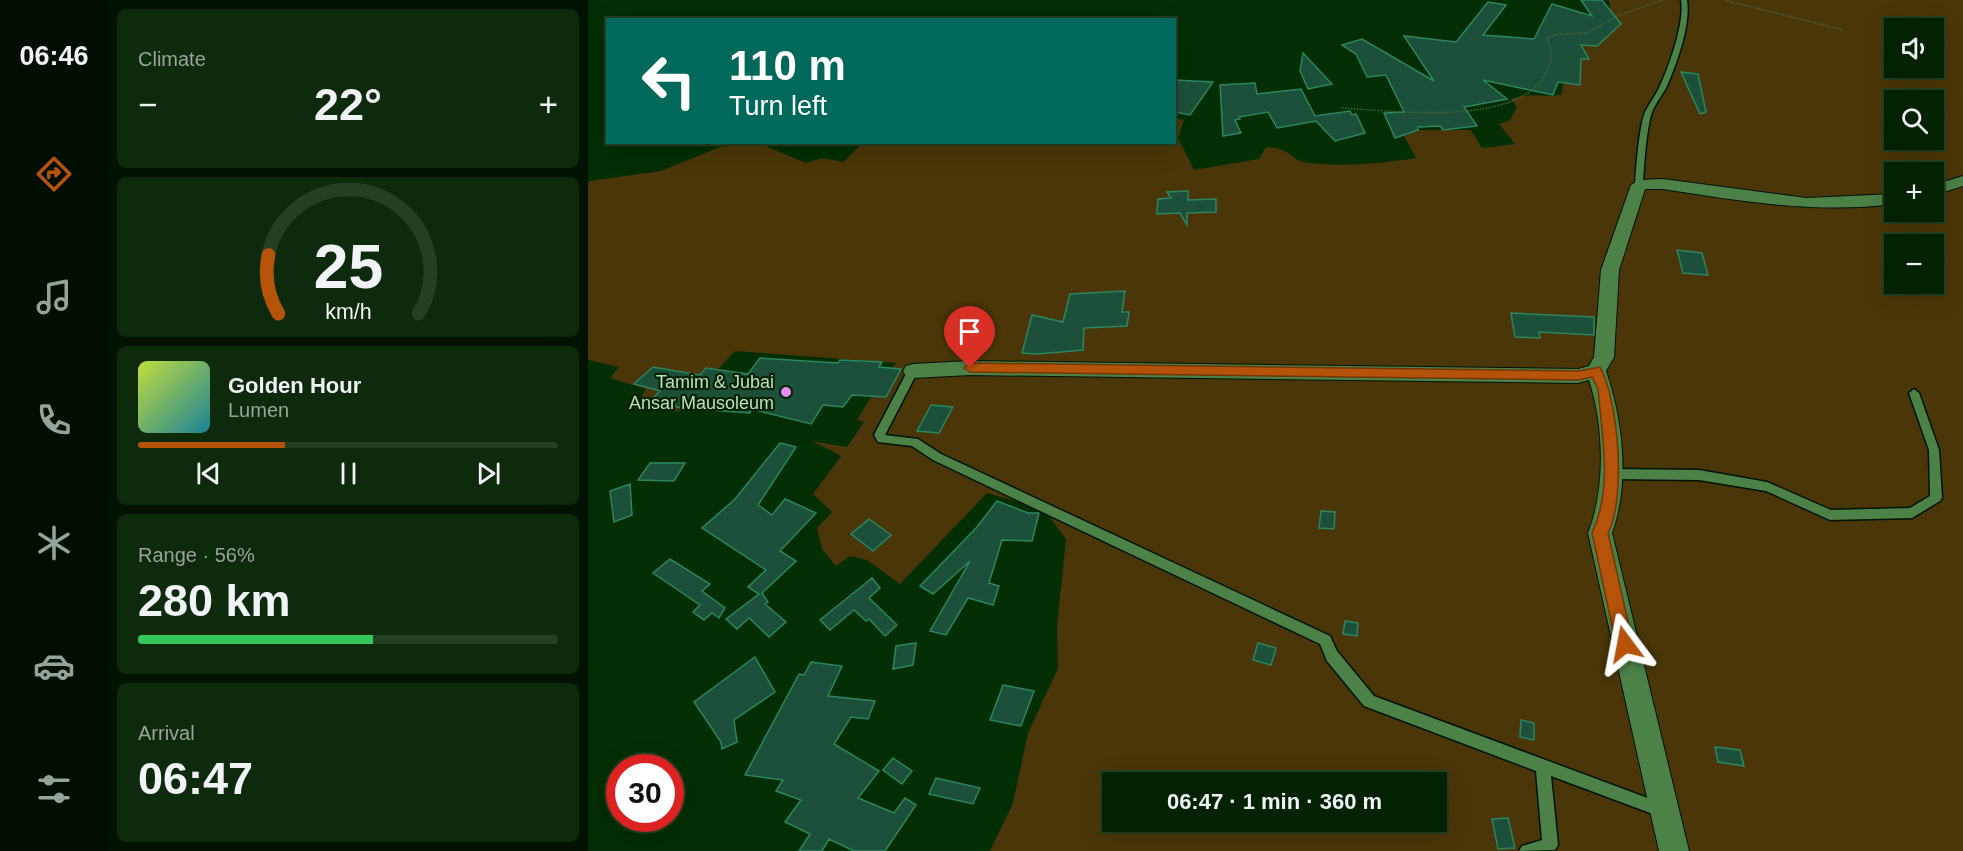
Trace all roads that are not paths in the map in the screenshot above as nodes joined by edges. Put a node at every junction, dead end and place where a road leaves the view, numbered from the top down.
1 (1684, 0) edge
2 (1963, 181) edge
3 (1640, 185) junction
4 (1944, 187) edge
5 (1884, 201) edge
6 (914, 371) joint
7 (1596, 371) junction
8 (1914, 393) dead end
9 (1612, 474) junction
10 (1543, 765) junction
11 (1663, 811) junction
12 (1527, 851) edge
13 (1674, 851) edge

1 - 3 lane
2 - 4 street
3 - 5 street
3 - 7 street
6 - 7 street
6 - 10 lane
7 - 9 street
8 - 9 lane
9 - 11 street
10 - 11 lane
10 - 12 lane
11 - 13 street

